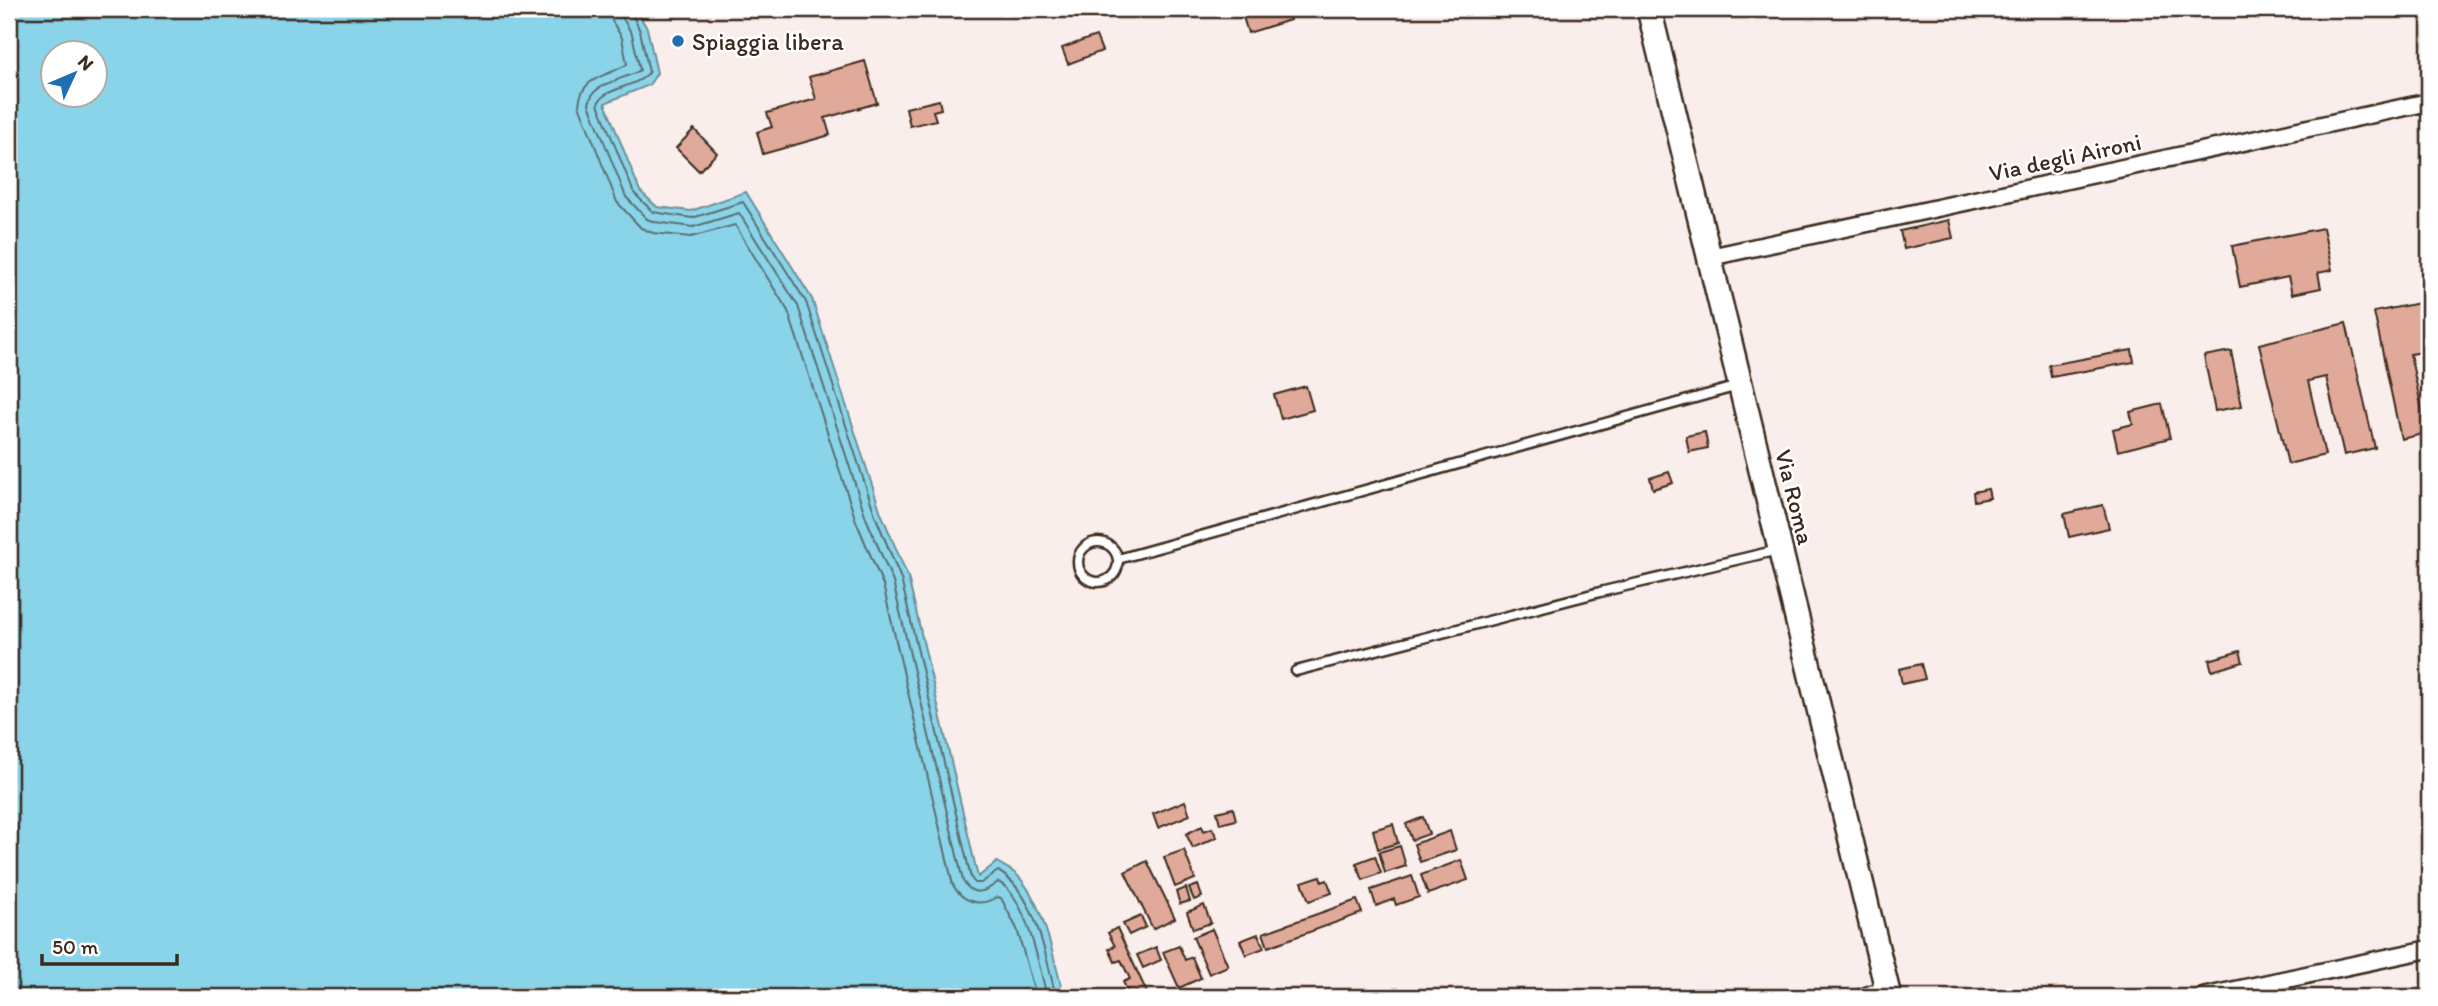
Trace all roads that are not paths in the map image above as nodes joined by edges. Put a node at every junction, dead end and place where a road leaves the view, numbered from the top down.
1 (1648, 9) edge
2 (2429, 102) edge
3 (1710, 257) junction
4 (1741, 385) junction
5 (1781, 550) junction
6 (1118, 559) junction
7 (1296, 671) dead end
8 (2429, 949) edge
9 (1887, 990) edge
10 (1853, 997) edge
11 (2202, 997) edge

1 - 3 street, Via Roma
2 - 3 street, Via degli Aironi
3 - 4 street, Via Roma
4 - 5 street, Via Roma
4 - 6 lane
5 - 7 lane
5 - 9 street, Via Roma
6 - 6 lane
8 - 11 street
9 - 10 lane

